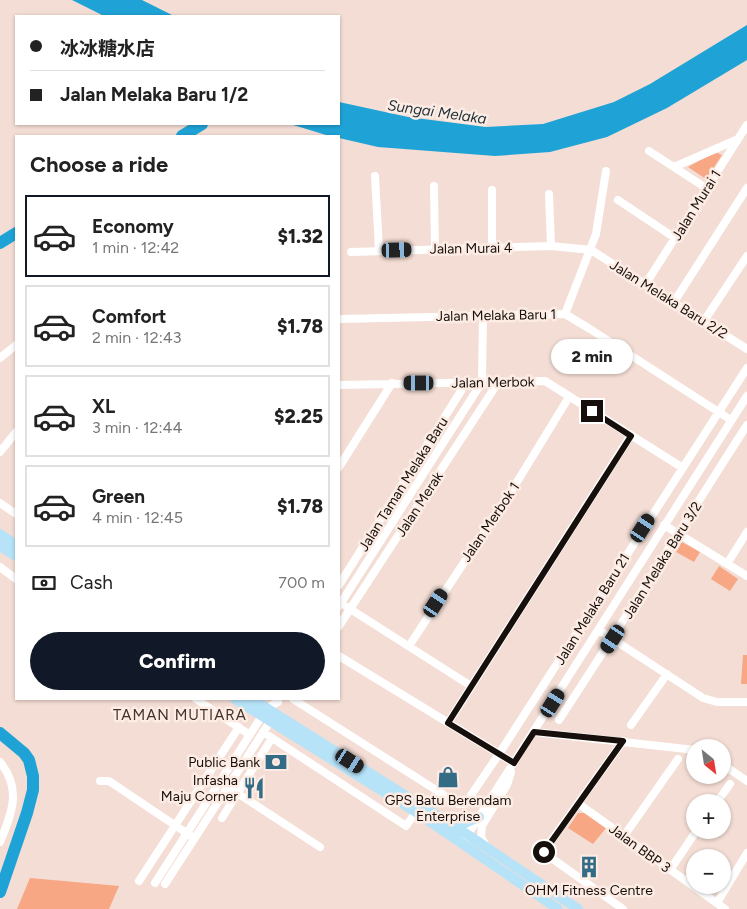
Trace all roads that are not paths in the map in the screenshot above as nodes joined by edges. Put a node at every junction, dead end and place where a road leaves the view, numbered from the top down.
1 (747, 124) edge
2 (738, 139) junction
3 (649, 151) dead end
4 (674, 167) junction
5 (606, 171) dead end
6 (375, 176) dead end
7 (434, 186) dead end
8 (706, 188) junction
9 (747, 188) edge
10 (492, 190) dead end
11 (549, 194) dead end
12 (618, 200) dead end
13 (675, 238) junction
14 (551, 246) junction
15 (492, 247) junction
16 (434, 249) junction
17 (379, 250) junction
18 (591, 250) junction
19 (351, 252) dead end
20 (747, 256) edge
21 (645, 285) junction
22 (674, 302) junction
23 (565, 314) junction
24 (483, 316) junction
25 (340, 319) edge
26 (704, 321) junction
27 (15, 346) edge
28 (747, 349) edge
29 (0, 358) edge
30 (747, 368) edge
31 (464, 382) junction
32 (482, 382) junction
33 (499, 382) junction
34 (392, 383) junction
35 (340, 385) edge
36 (747, 396) edge
37 (569, 397) junction
38 (719, 412) junction
39 (731, 420) junction
40 (747, 425) edge
41 (14, 436) edge
42 (631, 436) junction
43 (0, 452) edge
44 (340, 465) edge
45 (683, 468) junction
46 (0, 503) edge
47 (389, 505) junction
48 (399, 512) junction
49 (15, 513) edge
50 (409, 519) junction
51 (664, 525) junction
52 (747, 532) edge
53 (678, 533) junction
54 (0, 534) edge
55 (15, 544) edge
56 (0, 546) edge
57 (15, 555) edge
58 (356, 557) junction
59 (366, 564) junction
60 (727, 564) junction
61 (0, 567) edge
62 (747, 576) edge
63 (15, 577) edge
64 (340, 583) edge
65 (340, 605) edge
66 (350, 609) junction
67 (340, 624) edge
68 (599, 630) junction
69 (613, 639) junction
70 (409, 646) junction
71 (340, 657) edge
72 (667, 674) junction
73 (472, 686) junction
74 (197, 700) edge
75 (237, 700) edge
76 (253, 700) edge
77 (278, 700) edge
78 (295, 700) edge
79 (747, 702) edge
80 (268, 714) junction
81 (559, 720) dead end
82 (448, 723) junction
83 (631, 725) dead end
84 (239, 728) junction
85 (263, 732) junction
86 (534, 732) junction
87 (250, 735) junction
88 (272, 738) junction
89 (623, 741) junction
90 (686, 749) edge
91 (499, 754) junction
92 (678, 759) dead end
93 (0, 762) edge
94 (514, 763) junction
95 (731, 770) edge
96 (100, 781) dead end
97 (220, 782) junction
98 (747, 782) edge
99 (730, 784) dead end
100 (228, 787) junction
101 (238, 793) junction
102 (723, 794) edge
103 (579, 804) junction
104 (416, 812) junction
105 (479, 817) junction
106 (222, 818) dead end
107 (444, 820) junction
108 (175, 826) junction
109 (187, 833) junction
110 (468, 835) junction
111 (624, 836) junction
112 (195, 838) junction
113 (692, 839) edge
114 (0, 842) edge
115 (461, 844) junction
116 (320, 847) dead end
117 (488, 849) junction
118 (746, 855) edge
119 (670, 870) junction
120 (139, 881) dead end
121 (155, 883) dead end
122 (165, 884) dead end
123 (613, 901) junction
124 (717, 903) junction
125 (558, 909) edge
126 (578, 909) edge
127 (607, 909) edge
128 (624, 909) edge
129 (725, 909) edge

1 - 2 street, Jalan Murai 1
2 - 4 street
2 - 8 street, Jalan Murai 1
3 - 4 street
4 - 8 street
5 - 18 street
6 - 17 street
7 - 16 street
8 - 13 street, Jalan Murai 1
9 - 22 street
10 - 15 street
11 - 14 street
12 - 13 street
13 - 21 street, Jalan Murai 1
14 - 15 street, Jalan Murai 4
14 - 18 street, Jalan Murai 4
15 - 16 street, Jalan Murai 4
16 - 17 street, Jalan Murai 4
17 - 19 street, Jalan Murai 4
18 - 21 street, Jalan Melaka Baru 2/2
18 - 23 street
20 - 26 street
21 - 22 street, Jalan Melaka Baru 2/2
22 - 26 street, Jalan Melaka Baru 2/2
23 - 24 street, Jalan Melaka Baru 1
23 - 38 street, Jalan Melaka Baru 1
24 - 25 street, Jalan Melaka Baru 1
24 - 32 street
26 - 28 street, Jalan Melaka Baru 2/2
27 - 29 street
30 - 38 street, Jalan Melaka Baru 21
31 - 32 street, Jalan Merbok
31 - 34 street, Jalan Merbok
31 - 47 street, Jalan Taman Melaka Baru
32 - 33 street, Jalan Merbok
32 - 48 street, Jalan Merak
33 - 37 street, Jalan Merbok
33 - 50 street, Jalan Merak
34 - 35 street, Jalan Merbok
34 - 44 street
36 - 39 street
37 - 42 street
37 - 70 street, Jalan Merbok 1
38 - 39 street, Jalan Melaka Baru 1
38 - 45 street, Jalan Melaka Baru 21
39 - 51 street
40 - 53 street, Jalan Melaka Baru 3/2
41 - 43 street
42 - 45 street
42 - 73 street
45 - 91 street, Jalan Melaka Baru 21
46 - 49 street
47 - 48 street
47 - 58 street, Jalan Taman Melaka Baru
48 - 50 street
48 - 59 street, Jalan Merak
50 - 66 street, Jalan Merak
51 - 53 street
51 - 68 street
52 - 60 street
53 - 60 street
53 - 69 street, Jalan Melaka Baru 3/2
54 - 55 main road
56 - 57 main road
58 - 59 street
58 - 64 street, Jalan Taman Melaka Baru
59 - 65 street, Jalan Merak
60 - 62 street
61 - 63 street
65 - 66 street
66 - 67 street, Jalan Merak
66 - 70 street
68 - 69 street
68 - 86 street
69 - 72 street
69 - 81 street, Jalan Melaka Baru 3/2
70 - 73 street
71 - 82 street
72 - 79 street
72 - 83 street
73 - 82 street
74 - 84 street
75 - 80 main road
76 - 80 main road
77 - 80 street
78 - 91 street, Jalan Melaka Baru 21
80 - 85 street
80 - 87 street
80 - 104 main road
80 - 107 main road
82 - 91 street
84 - 87 street
84 - 108 street
85 - 88 street
85 - 100 street
86 - 89 street
86 - 94 street
87 - 97 street
88 - 101 street
88 - 104 street
89 - 90 street
89 - 103 street
91 - 94 street
92 - 111 street
93 - 114 street
94 - 105 street
94 - 117 street
95 - 98 street
96 - 108 street
97 - 100 street
97 - 109 street
99 - 102 street
100 - 101 street
100 - 112 street
101 - 106 street
101 - 116 street
103 - 111 street, Jalan BBP 3
103 - 123 street
104 - 115 main road
105 - 107 main road
105 - 110 street
107 - 110 main road
108 - 109 street
108 - 120 street
109 - 112 street
109 - 121 street
110 - 115 street
110 - 117 main road
111 - 119 street, Jalan BBP 3
112 - 122 street
113 - 119 street
115 - 125 main road
117 - 126 main road
118 - 124 street
119 - 124 street, Jalan BBP 3
123 - 127 street
123 - 128 street
124 - 129 street, Jalan BBP 3

